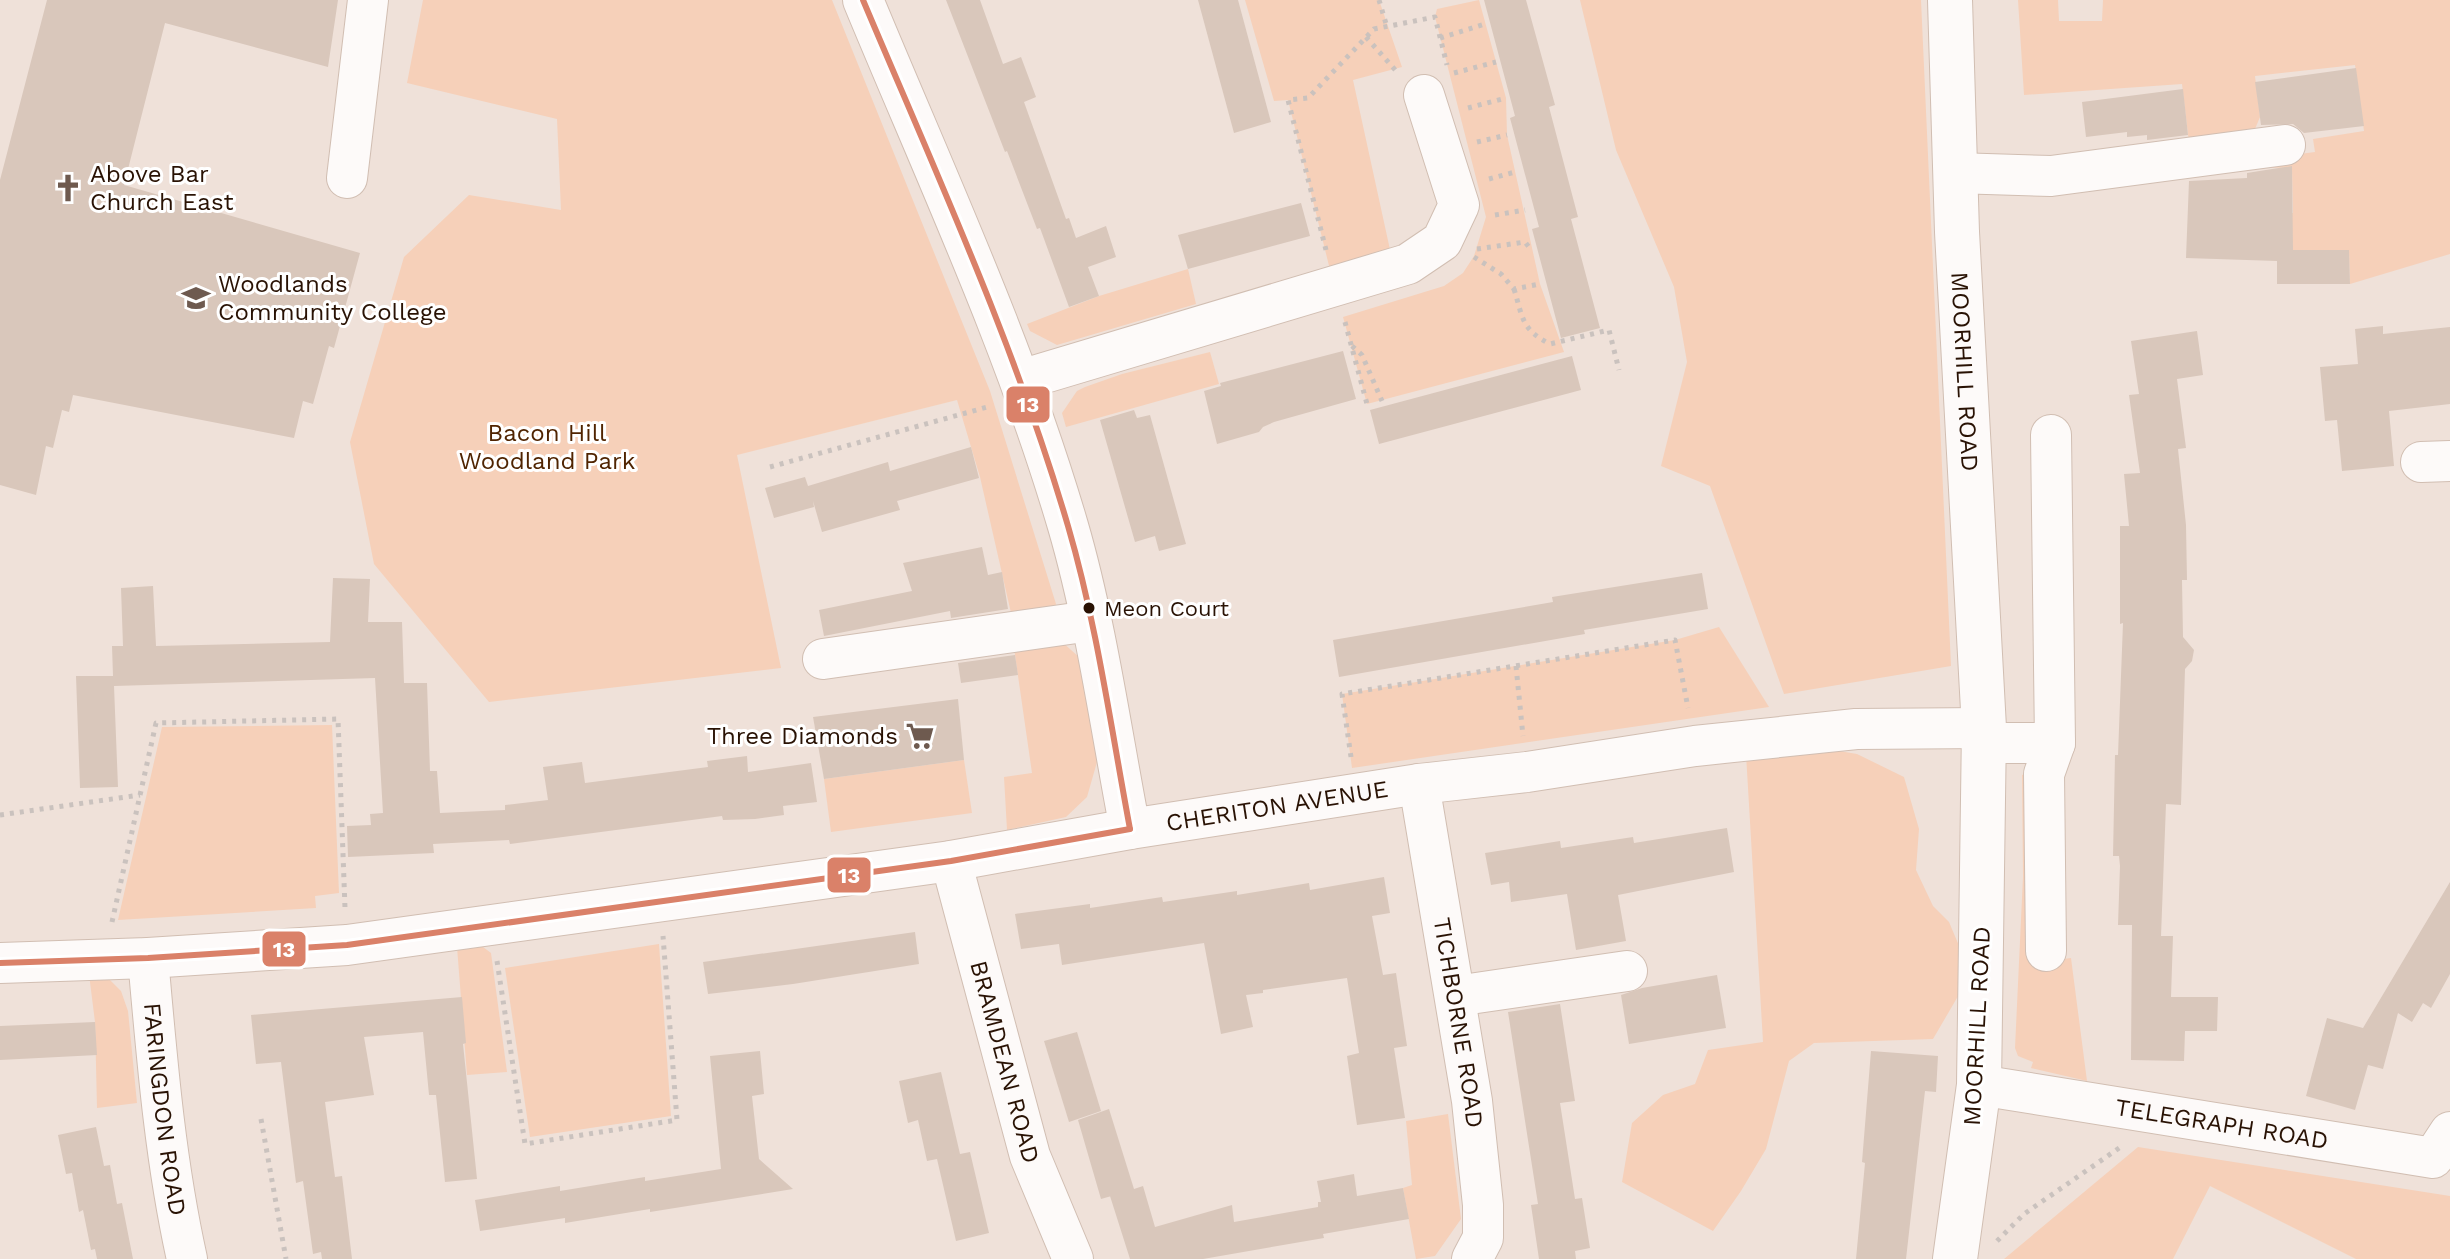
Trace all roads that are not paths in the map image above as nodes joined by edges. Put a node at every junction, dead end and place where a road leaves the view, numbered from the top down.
1 (368, 0) edge
2 (863, 0) edge
3 (1950, 0) edge
4 (1446, 91) road end
5 (2285, 145) dead end
6 (1955, 173) junction
7 (347, 178) dead end
8 (1024, 388) junction
9 (2051, 435) dead end
10 (1090, 621) junction
11 (823, 659) dead end
12 (1984, 736) junction
13 (2055, 743) junction
14 (1419, 784) junction
15 (1130, 829) junction
16 (951, 861) junction
17 (2046, 951) dead end
18 (148, 958) junction
19 (0, 963) edge
20 (1627, 971) dead end
21 (1456, 996) junction
22 (1979, 1085) junction
23 (2450, 1132) edge
24 (1973, 1253) edge
25 (187, 1259) edge
26 (1073, 1259) edge
27 (1472, 1259) edge

1 - 7 street
2 - 8 street
3 - 6 main road, MOORHILL ROAD
4 - 8 street
5 - 6 street
6 - 12 main road, MOORHILL ROAD
8 - 10 street
9 - 13 street
10 - 11 street
10 - 15 street
12 - 13 street
12 - 14 street, CHERITON AVENUE
12 - 22 main road, MOORHILL ROAD
13 - 17 street
14 - 15 street, CHERITON AVENUE
14 - 21 street, TICHBORNE ROAD
15 - 16 street, CHERITON AVENUE
16 - 18 street, CHERITON AVENUE
16 - 26 street, BRAMDEAN ROAD
18 - 19 street, CHERITON AVENUE
18 - 25 street, FARINGDON ROAD
20 - 21 street
21 - 27 street, TICHBORNE ROAD
22 - 23 street, TELEGRAPH ROAD
22 - 24 main road, MOORHILL ROAD

